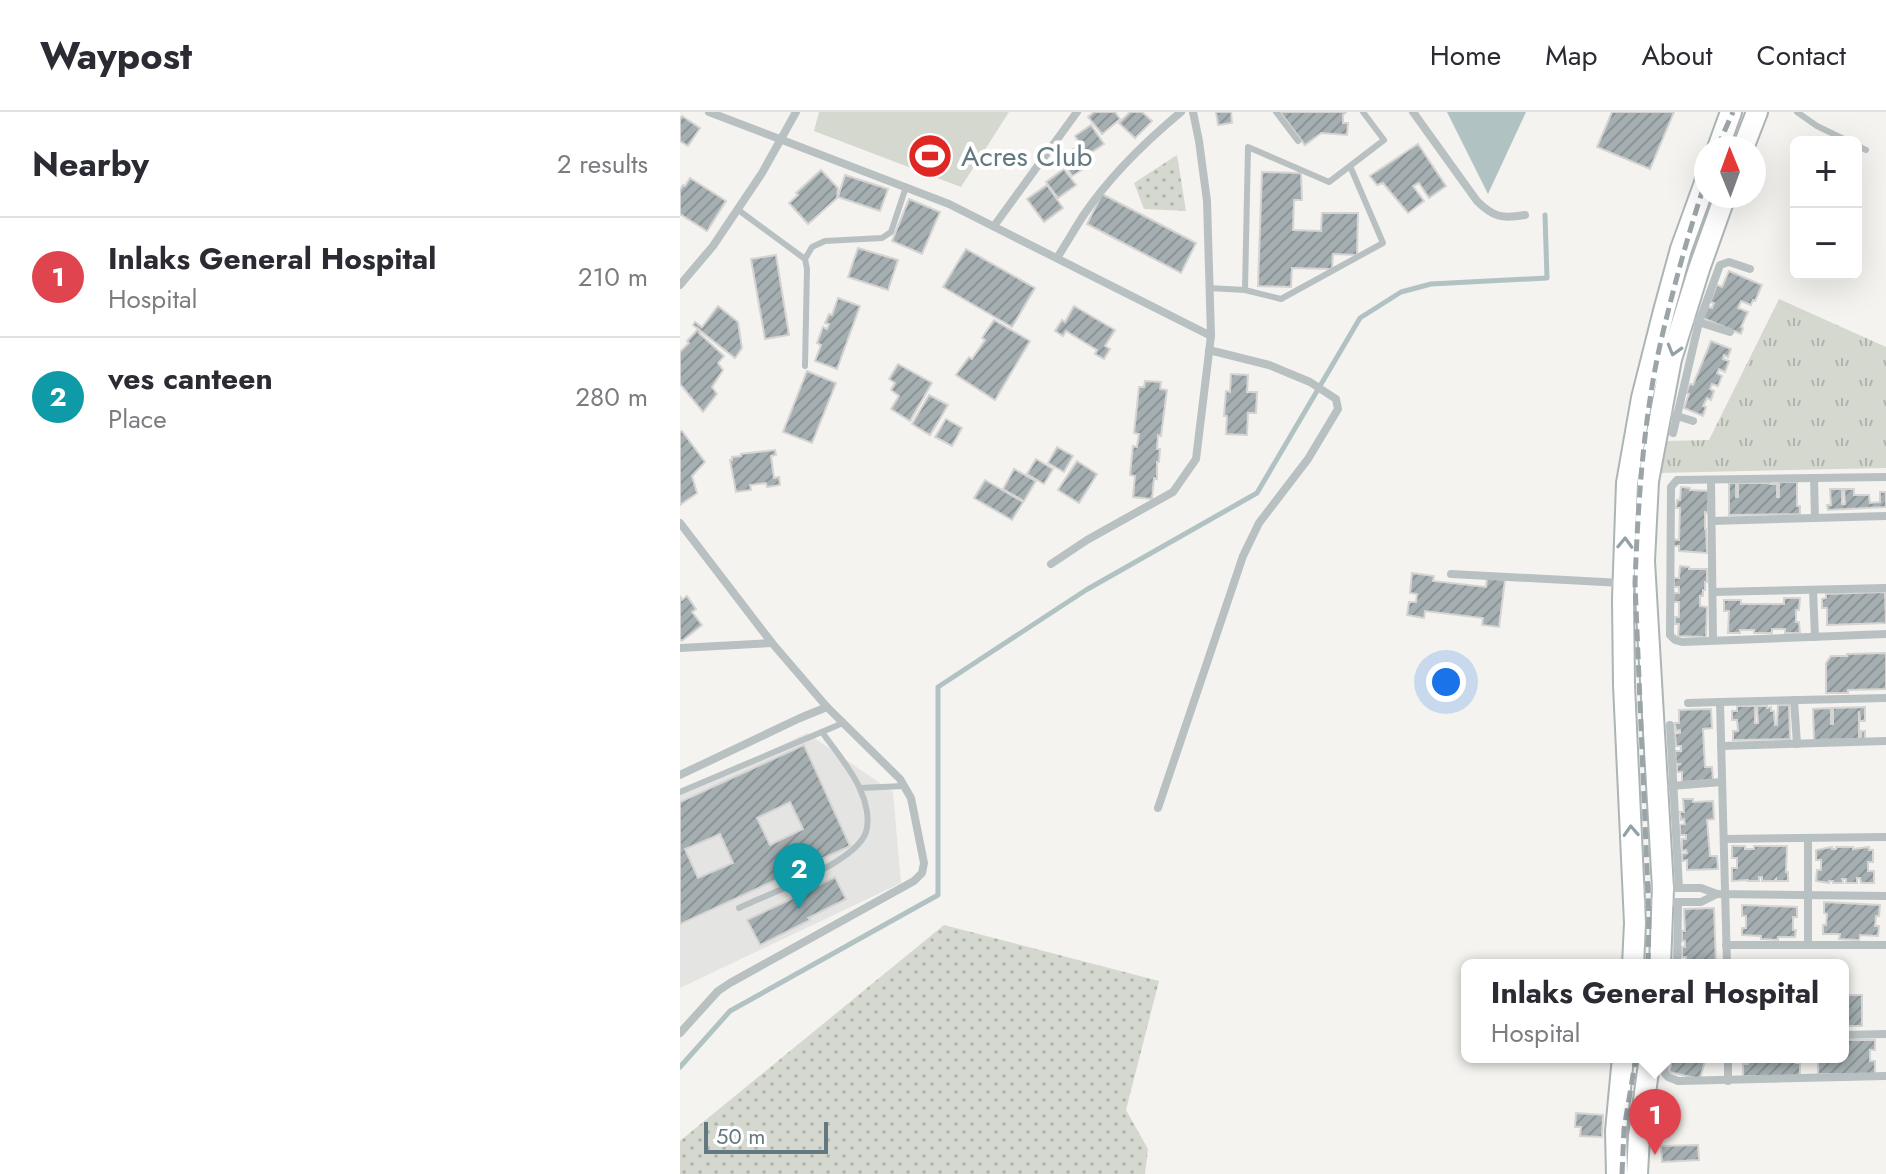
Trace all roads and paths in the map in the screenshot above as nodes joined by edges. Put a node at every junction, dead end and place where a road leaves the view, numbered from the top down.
1 (709, 112) edge
2 (796, 112) edge
3 (1077, 112) edge
4 (1181, 112) edge
5 (1193, 112) edge
6 (1276, 112) edge
7 (1363, 112) edge
8 (1413, 112) edge
9 (1797, 112) edge
10 (1729, 116) edge
11 (1754, 120) edge
12 (1722, 136) edge
13 (1838, 136) edge
14 (781, 139) junction
15 (1298, 141) dead end
16 (1862, 148) edge
17 (1866, 150) dead end
18 (1350, 166) junction
19 (906, 187) junction
20 (1696, 208) edge
21 (1721, 208) edge
22 (737, 209) junction
23 (1525, 215) dead end
24 (994, 226) junction
25 (1681, 249) junction
26 (1704, 256) junction
27 (1057, 258) junction
28 (805, 259) junction
29 (1750, 269) dead end
30 (680, 285) edge
31 (1209, 288) junction
32 (1245, 290) junction
33 (1664, 311) junction
34 (1692, 320) junction
35 (1730, 332) dead end
36 (1211, 336) junction
37 (1209, 350) junction
38 (805, 366) dead end
39 (1660, 407) junction
40 (1693, 421) dead end
41 (1673, 433) dead end
42 (1642, 456) junction
43 (1886, 477) edge
44 (1814, 478) junction
45 (1711, 480) junction
46 (1886, 516) edge
47 (1815, 518) junction
48 (1712, 521) junction
49 (680, 523) edge
50 (1670, 560) junction
51 (1644, 561) junction
52 (1051, 564) dead end
53 (1451, 574) dead end
54 (1624, 583) junction
55 (1886, 588) edge
56 (1813, 590) junction
57 (1713, 592) junction
58 (1886, 634) edge
59 (1815, 637) junction
60 (1713, 640) junction
61 (772, 643) junction
62 (680, 648) edge
63 (1650, 654) junction
64 (1624, 656) junction
65 (1886, 698) edge
66 (1794, 700) junction
67 (1720, 702) junction
68 (1688, 703) dead end
69 (827, 707) junction
70 (1626, 714) junction
71 (1662, 718) junction
72 (843, 723) junction
73 (822, 732) junction
74 (1886, 741) edge
75 (1797, 744) junction
76 (1721, 746) junction
77 (680, 775) edge
78 (1722, 782) junction
79 (904, 786) junction
80 (1665, 786) junction
81 (860, 788) junction
82 (680, 792) edge
83 (1158, 808) dead end
84 (1886, 837) edge
85 (1808, 838) junction
86 (1724, 839) junction
87 (1721, 894) junction
88 (1634, 895) junction
89 (1808, 895) junction
90 (1670, 896) junction
91 (1886, 896) edge
92 (739, 908) dead end
93 (1726, 945) junction
94 (1808, 945) junction
95 (1886, 945) edge
96 (1633, 959) edge
97 (1661, 959) edge
98 (1676, 959) edge
99 (1727, 959) edge
100 (680, 1033) edge
101 (1886, 1034) edge
102 (1849, 1035) edge
103 (1622, 1063) edge
104 (1649, 1063) edge
105 (1665, 1063) edge
106 (1728, 1063) edge
107 (1886, 1076) edge
108 (1728, 1081) junction
109 (1616, 1136) junction
110 (1639, 1136) junction
111 (1617, 1174) edge
112 (1637, 1174) edge

1 - 14 street
2 - 14 street
3 - 24 street
4 - 27 street
5 - 31 street
6 - 15 lane
7 - 18 lane
8 - 23 street
9 - 13 lane
10 - 11 main road
10 - 12 main road
14 - 19 street
14 - 22 street
16 - 17 lane
18 - 32 lane
18 - 32 lane
19 - 24 street
19 - 28 lane
20 - 25 main road
21 - 26 main road
22 - 28 lane
22 - 30 street
24 - 27 street
25 - 26 main road
25 - 33 main road
26 - 34 main road
27 - 36 street
28 - 38 lane
29 - 34 street
31 - 32 lane
31 - 36 street
33 - 34 street
33 - 39 main road
34 - 35 street
34 - 39 main road
36 - 37 street
37 - 52 street
37 - 83 street
39 - 40 street
39 - 41 street
39 - 42 main road
42 - 51 main road
54 -> 42 main road
43 - 44 street
44 - 45 street
44 - 47 street
45 - 48 street
45 - 50 street
46 - 47 street
47 - 48 street
48 - 57 street
49 - 61 street
50 - 51 street
50 - 60 street
51 - 63 main road
53 - 54 street
54 - 64 main road
55 - 56 street
56 - 57 street
56 - 59 street
57 - 60 street
58 - 59 street
59 - 60 street
61 - 62 street
61 - 69 street
63 - 64 main road
63 - 71 main road
64 - 70 main road
65 - 66 street
66 - 67 street
66 - 75 street
67 - 68 street
67 - 76 street
69 - 72 street
69 - 77 street
70 - 71 main road
88 -> 70 main road
71 - 80 main road
72 - 73 lane
72 - 79 street
73 - 81 lane
73 - 82 lane
74 - 75 street
75 - 76 street
76 - 78 street
78 - 80 street
78 - 86 street
79 - 81 lane
79 - 100 street
80 - 90 main road
81 - 92 lane
84 - 85 street
85 - 86 street
85 - 89 street
86 - 87 street
87 - 89 street
87 - 90 street
87 - 90 street
87 - 93 street
88 - 90 street
88 - 90 street
88 - 96 main road
89 - 91 street
89 - 94 street
90 - 97 main road
90 - 98 street
93 - 94 street
93 - 99 street
94 - 95 street
101 - 102 street
103 - 109 main road
104 - 110 main road
105 - 108 street
106 - 108 street
107 - 108 street
109 - 110 main road
109 - 111 main road
110 - 112 main road

